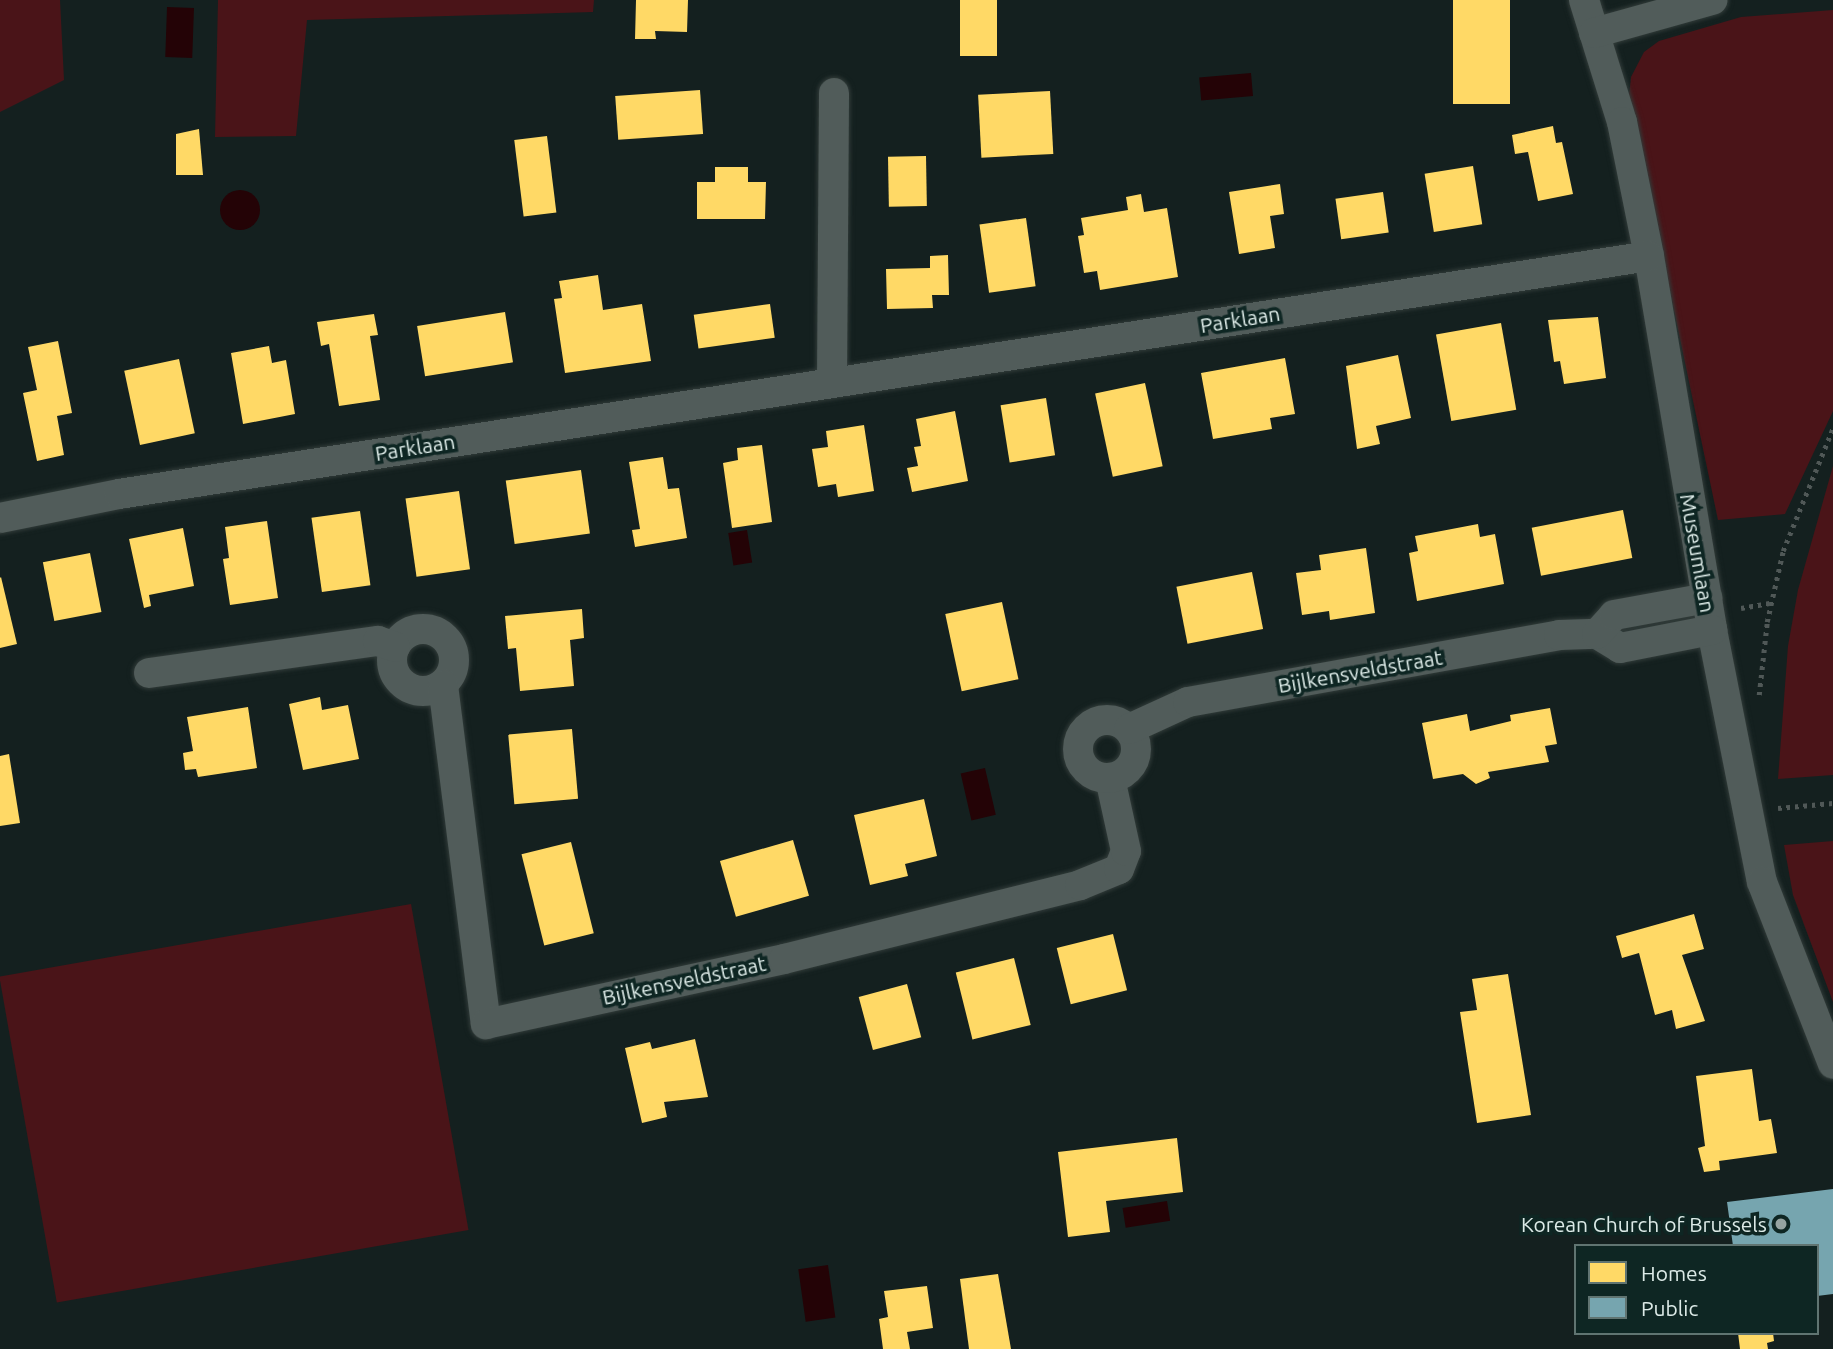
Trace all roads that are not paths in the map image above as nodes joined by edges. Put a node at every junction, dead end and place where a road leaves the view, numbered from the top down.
1 (1584, 0) edge
2 (1712, 0) edge
3 (1594, 33) junction
4 (834, 93) dead end
5 (1649, 256) junction
6 (832, 382) junction
7 (0, 517) edge
8 (1707, 598) junction
9 (1712, 630) junction
10 (1597, 634) junction
11 (395, 647) junction
12 (149, 673) dead end
13 (443, 685) junction
14 (1129, 729) junction
15 (1110, 778) junction
16 (1833, 1064) edge

1 - 3 street, Museumlaan
2 - 3 street
3 - 5 street, Museumlaan
4 - 6 street
5 - 6 street, Parklaan
5 - 8 street, Museumlaan
6 - 7 street, Parklaan
8 - 9 street, Museumlaan
8 - 10 street
9 - 10 street, Bijlkensveldstraat
9 - 16 street, Museumlaan
10 - 14 street, Bijlkensveldstraat
11 - 12 street
11 - 13 street
11 - 13 street, Bijlkensveldstraat
13 - 15 street, Bijlkensveldstraat
14 - 15 street
14 - 15 street

